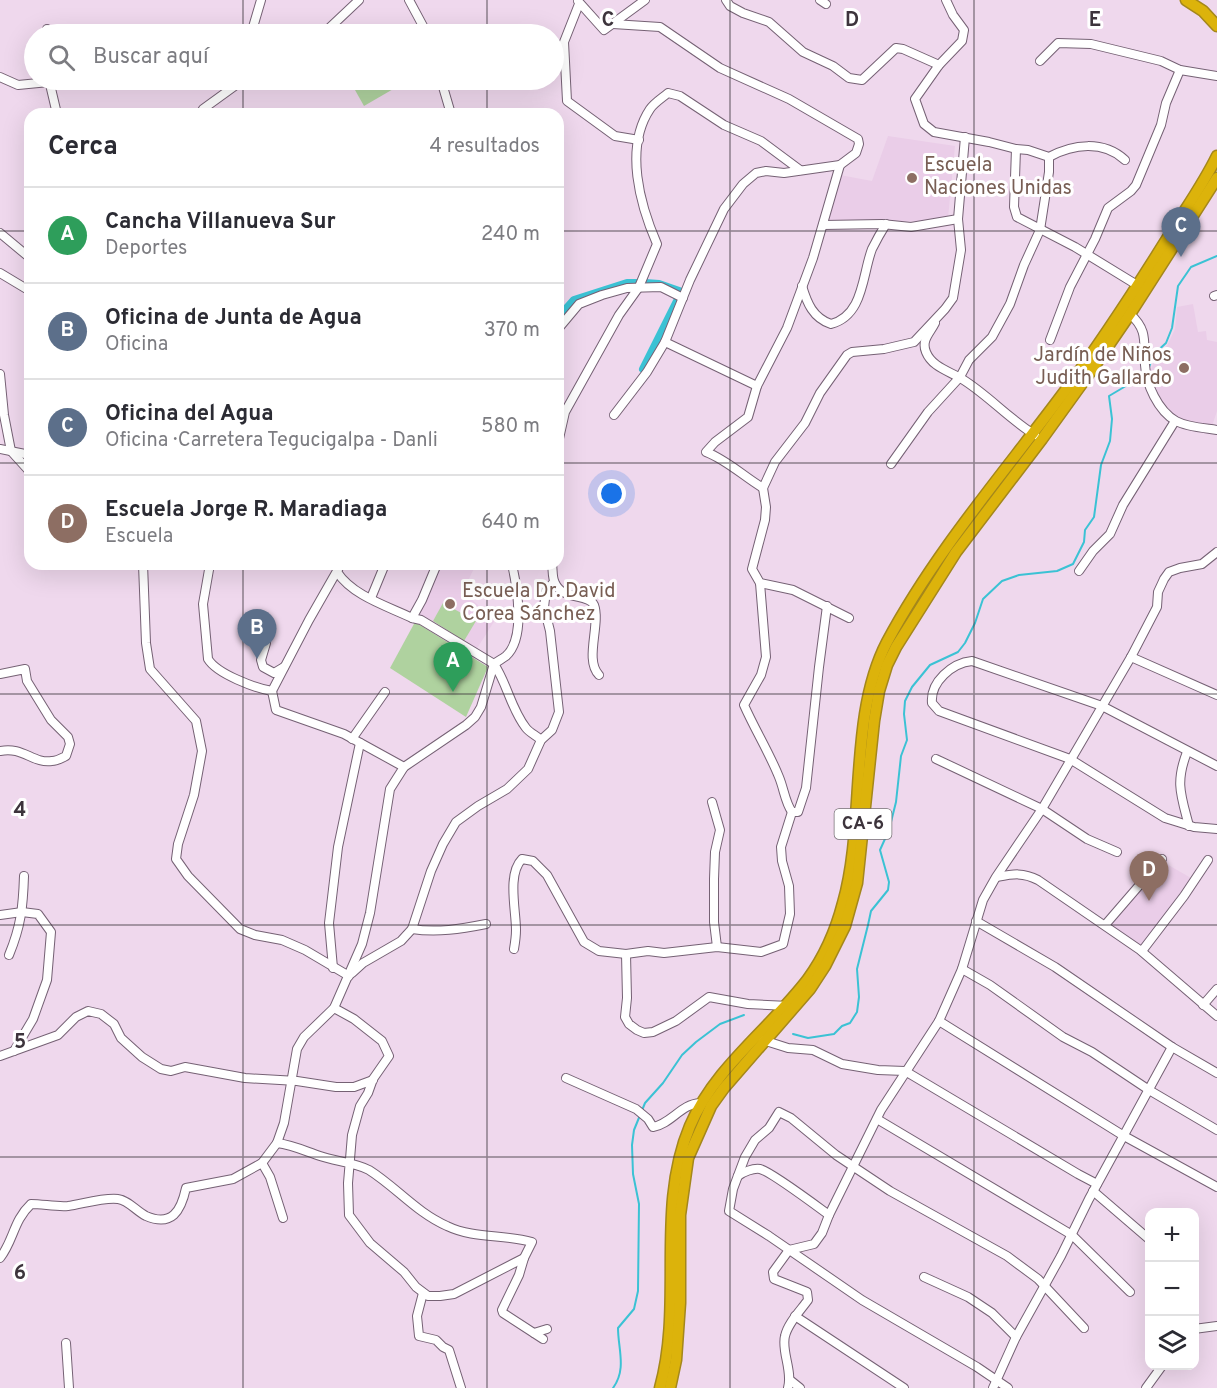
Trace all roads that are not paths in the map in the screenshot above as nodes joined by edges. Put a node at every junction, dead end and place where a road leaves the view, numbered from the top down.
1 (261, 0) edge
2 (359, 0) edge
3 (409, 0) edge
4 (645, 0) edge
5 (726, 0) edge
6 (946, 0) edge
7 (1186, 0) edge
8 (578, 2) edge
9 (254, 24) edge
10 (334, 24) edge
11 (422, 24) edge
12 (613, 24) junction
13 (1217, 26) edge
14 (1040, 61) dead end
15 (939, 65) junction
16 (1180, 70) junction
17 (1217, 76) edge
18 (0, 77) edge
19 (24, 84) edge
20 (51, 90) edge
21 (228, 90) edge
22 (444, 90) edge
23 (56, 108) edge
24 (204, 108) edge
25 (449, 108) edge
26 (965, 137) junction
27 (639, 140) junction
28 (1016, 149) junction
29 (1217, 156) edge
30 (1049, 158) junction
31 (1125, 160) dead end
32 (840, 165) junction
33 (800, 170) junction
34 (1217, 178) edge
35 (958, 219) junction
36 (886, 224) junction
37 (823, 225) junction
38 (1040, 230) junction
39 (0, 233) edge
40 (24, 253) edge
41 (1086, 255) junction
42 (0, 273) edge
43 (1137, 285) junction
44 (802, 286) junction
45 (24, 287) edge
46 (639, 287) junction
47 (683, 298) junction
48 (1130, 314) junction
49 (938, 316) junction
50 (564, 322) edge
51 (1050, 340) dead end
52 (665, 342) junction
53 (0, 374) edge
54 (960, 377) junction
55 (757, 386) junction
56 (614, 415) dead end
57 (564, 416) edge
58 (1175, 421) junction
59 (1217, 430) edge
60 (1037, 436) junction
61 (0, 449) edge
62 (11, 451) junction
63 (24, 454) edge
64 (891, 464) dead end
65 (24, 465) edge
66 (763, 488) junction
67 (1217, 552) edge
68 (143, 570) edge
69 (209, 570) edge
70 (382, 570) edge
71 (434, 570) edge
72 (513, 570) edge
73 (553, 570) edge
74 (1080, 571) dead end
75 (337, 572) joint
76 (554, 582) junction
77 (760, 582) junction
78 (370, 598) junction
79 (827, 606) junction
80 (412, 618) junction
81 (849, 618) dead end
82 (266, 643) dead end
83 (1131, 657) junction
84 (494, 664) junction
85 (286, 665) junction
86 (0, 674) edge
87 (599, 675) dead end
88 (272, 691) junction
89 (386, 692) dead end
90 (1217, 695) edge
91 (1102, 706) junction
92 (352, 739) junction
93 (542, 740) junction
94 (360, 743) junction
95 (0, 751) edge
96 (1187, 752) junction
97 (936, 759) dead end
98 (1070, 759) junction
99 (1217, 766) edge
100 (404, 767) junction
101 (712, 802) dead end
102 (1042, 809) junction
103 (792, 812) junction
104 (1189, 826) junction
105 (1217, 829) edge
106 (1117, 852) dead end
107 (1162, 860) dead end
108 (1208, 861) dead end
109 (24, 876) dead end
110 (996, 877) junction
111 (22, 912) junction
112 (0, 915) edge
113 (976, 921) junction
114 (486, 924) dead end
115 (1105, 925) junction
116 (412, 929) junction
117 (717, 946) junction
118 (514, 949) dead end
119 (1142, 951) junction
120 (627, 954) junction
121 (9, 955) dead end
122 (333, 968) junction
123 (962, 969) junction
124 (349, 976) junction
125 (1217, 989) edge
126 (1203, 1005) junction
127 (789, 1006) junction
128 (334, 1008) junction
129 (1217, 1016) edge
130 (939, 1021) junction
131 (761, 1039) junction
132 (1173, 1047) junction
133 (14, 1052) junction
134 (0, 1056) edge
135 (905, 1071) junction
136 (1217, 1073) edge
137 (566, 1078) dead end
138 (373, 1080) junction
139 (290, 1081) junction
140 (1149, 1090) junction
141 (700, 1103) junction
142 (877, 1119) junction
143 (1217, 1130) edge
144 (1124, 1136) junction
145 (277, 1143) junction
146 (262, 1163) junction
147 (350, 1165) junction
148 (853, 1167) junction
149 (738, 1176) junction
150 (1217, 1186) edge
151 (1095, 1188) junction
152 (829, 1215) junction
153 (283, 1218) dead end
154 (1072, 1235) junction
155 (1145, 1236) edge
156 (789, 1250) junction
157 (0, 1258) edge
158 (524, 1258) junction
159 (924, 1277) dead end
160 (1044, 1286) junction
161 (1130, 1292) dead end
162 (423, 1293) junction
163 (795, 1316) junction
164 (1217, 1326) edge
165 (1084, 1328) dead end
166 (1199, 1328) edge
167 (547, 1329) dead end
168 (534, 1333) junction
169 (1016, 1337) junction
170 (543, 1339) dead end
171 (66, 1343) dead end
172 (1159, 1370) edge
173 (789, 1384) edge
174 (995, 1384) edge
175 (69, 1388) edge
176 (461, 1388) edge
177 (660, 1388) edge
178 (670, 1388) edge
179 (800, 1388) edge
180 (904, 1388) edge
181 (1008, 1388) edge
182 (1146, 1388) edge

1 - 9 street
2 - 10 street
3 - 11 street
4 - 12 street
5 - 15 street
6 - 15 street
7 - 13 highway
8 - 12 street
8 - 27 street
12 - 32 street
14 - 16 street
15 - 26 street
16 - 17 street
16 - 41 street
18 - 19 street
20 - 23 street
21 - 24 street
22 - 25 street
26 - 28 street
26 - 35 street
27 - 33 street
27 - 46 street
28 - 30 street
28 - 38 street
29 - 43 highway, CA-6
30 - 31 street
30 - 38 street
32 - 33 street
32 - 37 street
33 - 47 street
34 - 48 highway, CA-6
35 - 36 street
35 - 49 street
36 - 37 street
36 - 44 street
37 - 44 street
38 - 41 street
38 - 54 street
39 - 40 street
41 - 43 street
41 - 51 street
42 - 45 street
43 - 60 highway, CA-6
44 - 55 street
46 - 47 street
46 - 50 street
46 - 57 street
47 - 52 street
48 - 58 street
48 - 60 highway, CA-6
49 - 54 street
49 - 66 street
52 - 55 street
52 - 56 street
53 - 62 street
54 - 60 street
54 - 64 street
55 - 66 street
58 - 59 street
58 - 74 street
60 - 127 highway, CA-6
61 - 62 street
62 - 63 street
62 - 65 street
66 - 77 street
67 - 83 street
68 - 122 street
69 - 88 street
70 - 78 street
71 - 80 street
72 - 84 street
73 - 76 street
75 - 78 street
75 - 85 street
76 - 87 street
76 - 93 street
77 - 79 street
77 - 103 street
78 - 80 street
79 - 81 street
79 - 103 street
80 - 84 street
82 - 85 street
83 - 90 street
83 - 91 street
84 - 93 street
84 - 100 street
85 - 88 street
86 - 95 street
88 - 92 street
89 - 92 street
91 - 96 street
91 - 98 street
91 - 98 street
92 - 94 street
93 - 116 street
94 - 100 street
94 - 122 street
96 - 99 street
96 - 104 street
97 - 102 street
98 - 102 street
98 - 104 street
100 - 124 street
101 - 117 street
102 - 106 street
102 - 110 street
103 - 117 street
104 - 105 street
107 - 115 street
108 - 119 street
109 - 111 street
110 - 113 street
110 - 115 street
111 - 112 street
111 - 121 street
111 - 133 street
113 - 123 street
113 - 132 street
114 - 116 street
115 - 119 street
116 - 124 street
117 - 120 street
118 - 120 street
119 - 126 street
120 - 127 street
122 - 124 street
123 - 130 street
123 - 140 street
124 - 128 street
125 - 126 street
126 - 129 street
127 - 131 highway, CA-6
128 - 138 street
128 - 139 street
130 - 135 street
130 - 144 street
131 - 135 street
131 - 141 highway, CA-6
131 - 178 highway, CA-6
132 - 136 street
132 - 140 street
133 - 134 street
133 - 139 street
135 - 142 street
135 - 151 street
137 - 141 street
138 - 139 street
138 - 147 street
139 - 145 street
140 - 143 street
140 - 144 street
141 - 177 highway, CA-6
142 - 148 street
142 - 154 street
144 - 150 street
144 - 151 street
145 - 146 street
145 - 147 street
146 - 153 street
146 - 157 street
147 - 158 street
147 - 162 street
148 - 149 street
148 - 152 street
148 - 160 street
149 - 152 street
149 - 156 street
151 - 154 street
151 - 155 street
152 - 156 street
154 - 160 street
154 - 161 street
156 - 163 street
156 - 174 street
158 - 162 street
158 - 168 street
159 - 169 street
160 - 165 street
160 - 169 street
162 - 176 street
163 - 173 street
163 - 180 street
164 - 166 street
167 - 168 street
168 - 170 street
169 - 174 street
171 - 175 street
172 - 182 street
173 - 179 street
174 - 181 street

